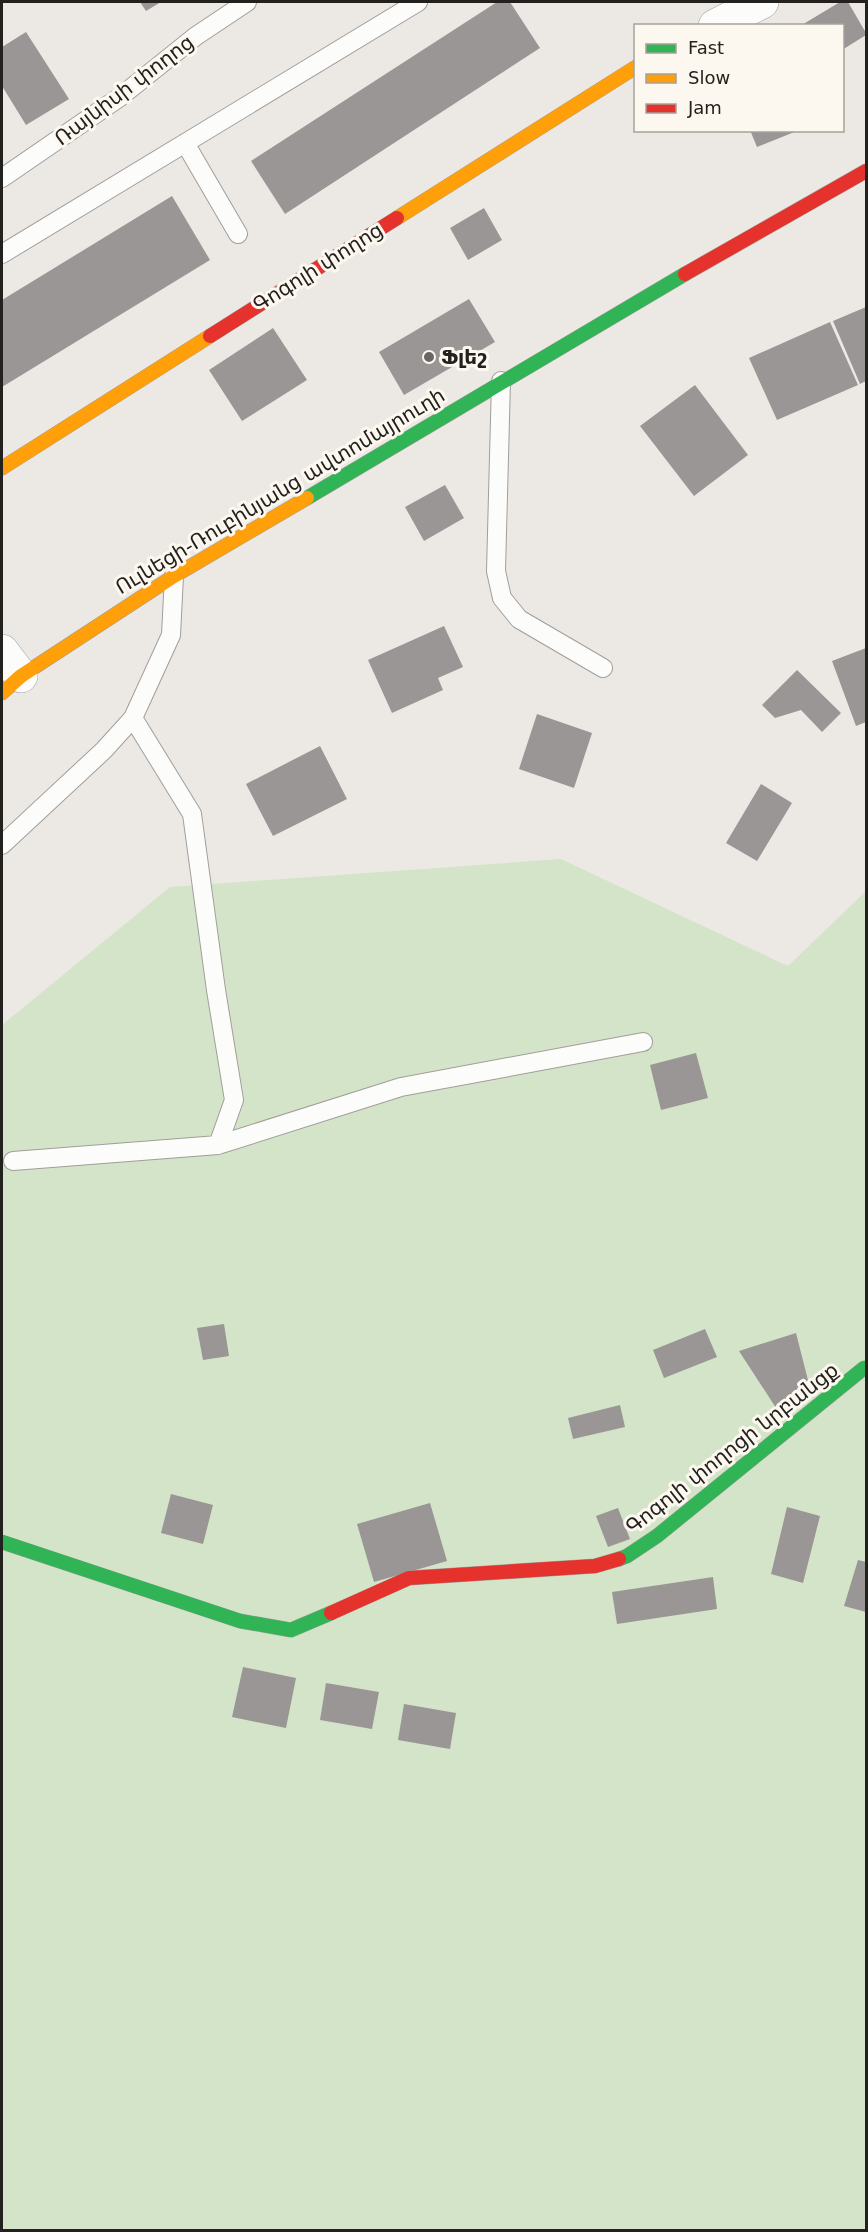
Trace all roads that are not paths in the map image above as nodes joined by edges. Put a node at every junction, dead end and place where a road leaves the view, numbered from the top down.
1 (247, 2) edge
2 (418, 2) edge
3 (762, 2) edge
4 (719, 24) edge
5 (634, 68) edge
6 (185, 143) junction
7 (867, 171) edge
8 (2, 178) edge
9 (237, 234) dead end
10 (2, 254) edge
11 (501, 381) junction
12 (2, 468) edge
13 (174, 576) junction
14 (603, 668) dead end
15 (8, 674) edge
16 (133, 718) junction
17 (2, 845) edge
18 (642, 1042) dead end
19 (218, 1145) junction
20 (13, 1161) dead end
21 (864, 1368) dead end
22 (2, 1542) edge

1 - 8 lane, Ռայնիսի փողոց
2 - 6 lane
3 - 4 street
5 - 12 street, Գոգոլի փողոց
6 - 9 lane
6 - 10 lane
7 - 11 street, Ուլնեցի-Ռուբինյանց ավտոմայրուղի
11 - 13 street, Ուլնեցի-Ռուբինյանց ավտոմայրուղի
11 - 14 lane
13 - 15 street, Ուլնեցի-Ռուբինյանց ավտոմայրուղի
13 - 16 lane
16 - 17 lane
16 - 19 lane
18 - 19 lane
19 - 20 lane
21 - 22 street, Գոգոլի փողոցի նրբանցք

